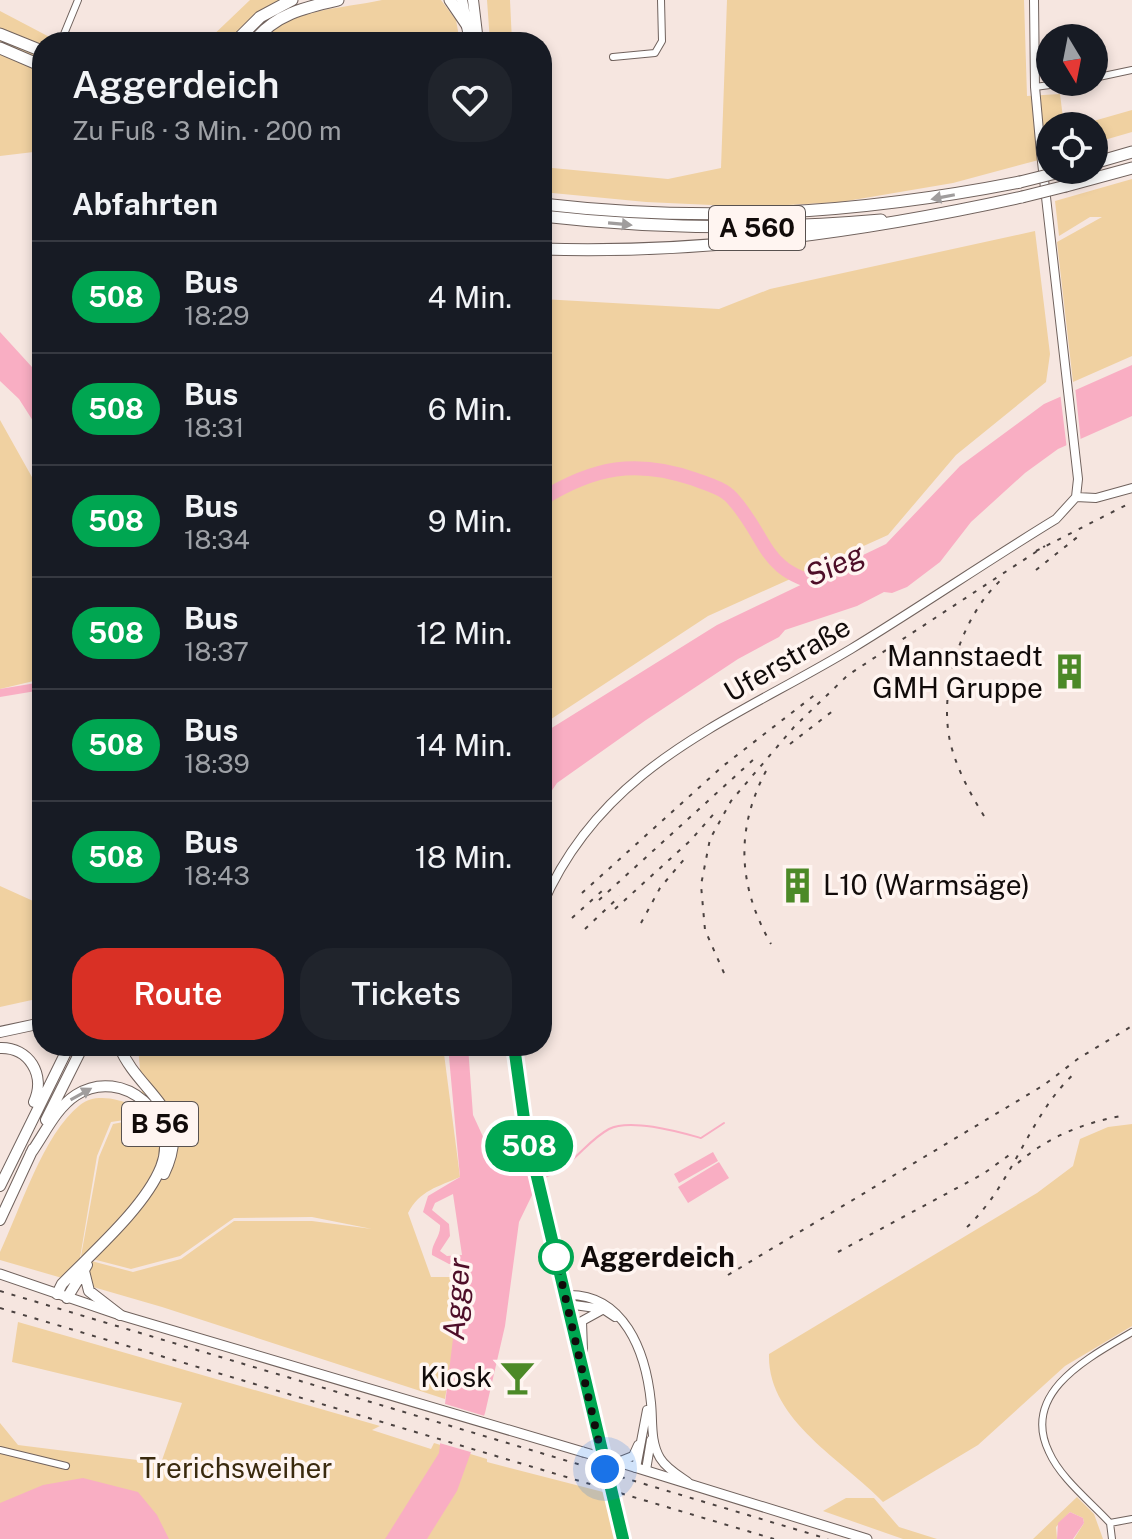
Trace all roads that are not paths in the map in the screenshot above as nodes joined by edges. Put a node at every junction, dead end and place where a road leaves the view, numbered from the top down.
1 (78, 0) edge
2 (292, 0) edge
3 (338, 0) edge
4 (450, 0) edge
5 (462, 0) edge
6 (661, 0) edge
7 (1034, 0) edge
8 (476, 3) edge
9 (467, 25) junction
10 (65, 32) edge
11 (245, 32) edge
12 (263, 32) edge
13 (468, 32) edge
14 (477, 32) edge
15 (0, 34) edge
16 (32, 47) edge
17 (0, 48) edge
18 (613, 57) dead end
19 (32, 62) edge
20 (1132, 70) edge
21 (1108, 75) edge
22 (1035, 87) joint
23 (1132, 152) edge
24 (1108, 159) edge
25 (1132, 168) edge
26 (1036, 178) edge
27 (552, 205) edge
28 (970, 208) junction
29 (552, 217) edge
30 (552, 249) edge
31 (1132, 488) edge
32 (1076, 497) junction
33 (552, 888) edge
34 (32, 1025) edge
35 (0, 1032) edge
36 (0, 1048) edge
37 (64, 1056) edge
38 (78, 1056) edge
39 (126, 1056) edge
40 (515, 1056) edge
41 (23, 1139) junction
42 (31, 1153) junction
43 (0, 1186) edge
44 (0, 1220) edge
45 (84, 1269) junction
46 (0, 1274) edge
47 (62, 1296) junction
48 (566, 1299) junction
49 (603, 1309) junction
50 (120, 1315) junction
51 (1132, 1332) edge
52 (634, 1344) junction
53 (581, 1364) junction
54 (650, 1394) junction
55 (647, 1414) junction
56 (652, 1427) junction
57 (0, 1450) edge
58 (621, 1462) junction
59 (66, 1466) dead end
60 (641, 1469) junction
61 (691, 1485) junction
62 (1132, 1519) edge
63 (1110, 1523) junction
64 (623, 1539) edge
65 (867, 1539) edge
66 (1112, 1539) edge

1 - 10 street
2 - 11 highway
3 - 12 highway
4 - 9 highway
5 - 9 main road
6 - 18 street
7 - 22 street
8 - 14 main road
9 - 13 main road
15 - 16 highway
17 - 19 highway
20 - 21 street
22 - 32 street
23 - 24 highway
25 - 28 highway, A 560, bridge
26 -> 27 highway, A 560, bridge
29 -> 28 highway, A 560
28 - 30 highway
31 - 32 street
32 - 33 street, Uferstraße
34 - 35 main road
36 - 41 main road
37 - 41 main road
38 - 42 main road, B 56
39 - 45 main road
40 - 48 street
41 - 43 main road
42 - 44 main road, B 56
42 -> 47 main road, B 56
45 - 47 main road
45 - 50 main road
46 - 47 main road
47 - 50 main road
48 - 49 street
48 - 52 street
48 - 53 street
49 - 52 street
49 - 53 street
50 - 58 main road, bridge
51 - 63 street
52 - 54 street
53 - 64 street
54 - 55 street
54 - 56 street
55 - 58 street
55 - 60 street
56 - 60 street
56 - 61 street
57 - 59 street
58 - 60 main road
60 - 61 main road
61 - 65 main road
62 - 63 street
63 - 66 street

